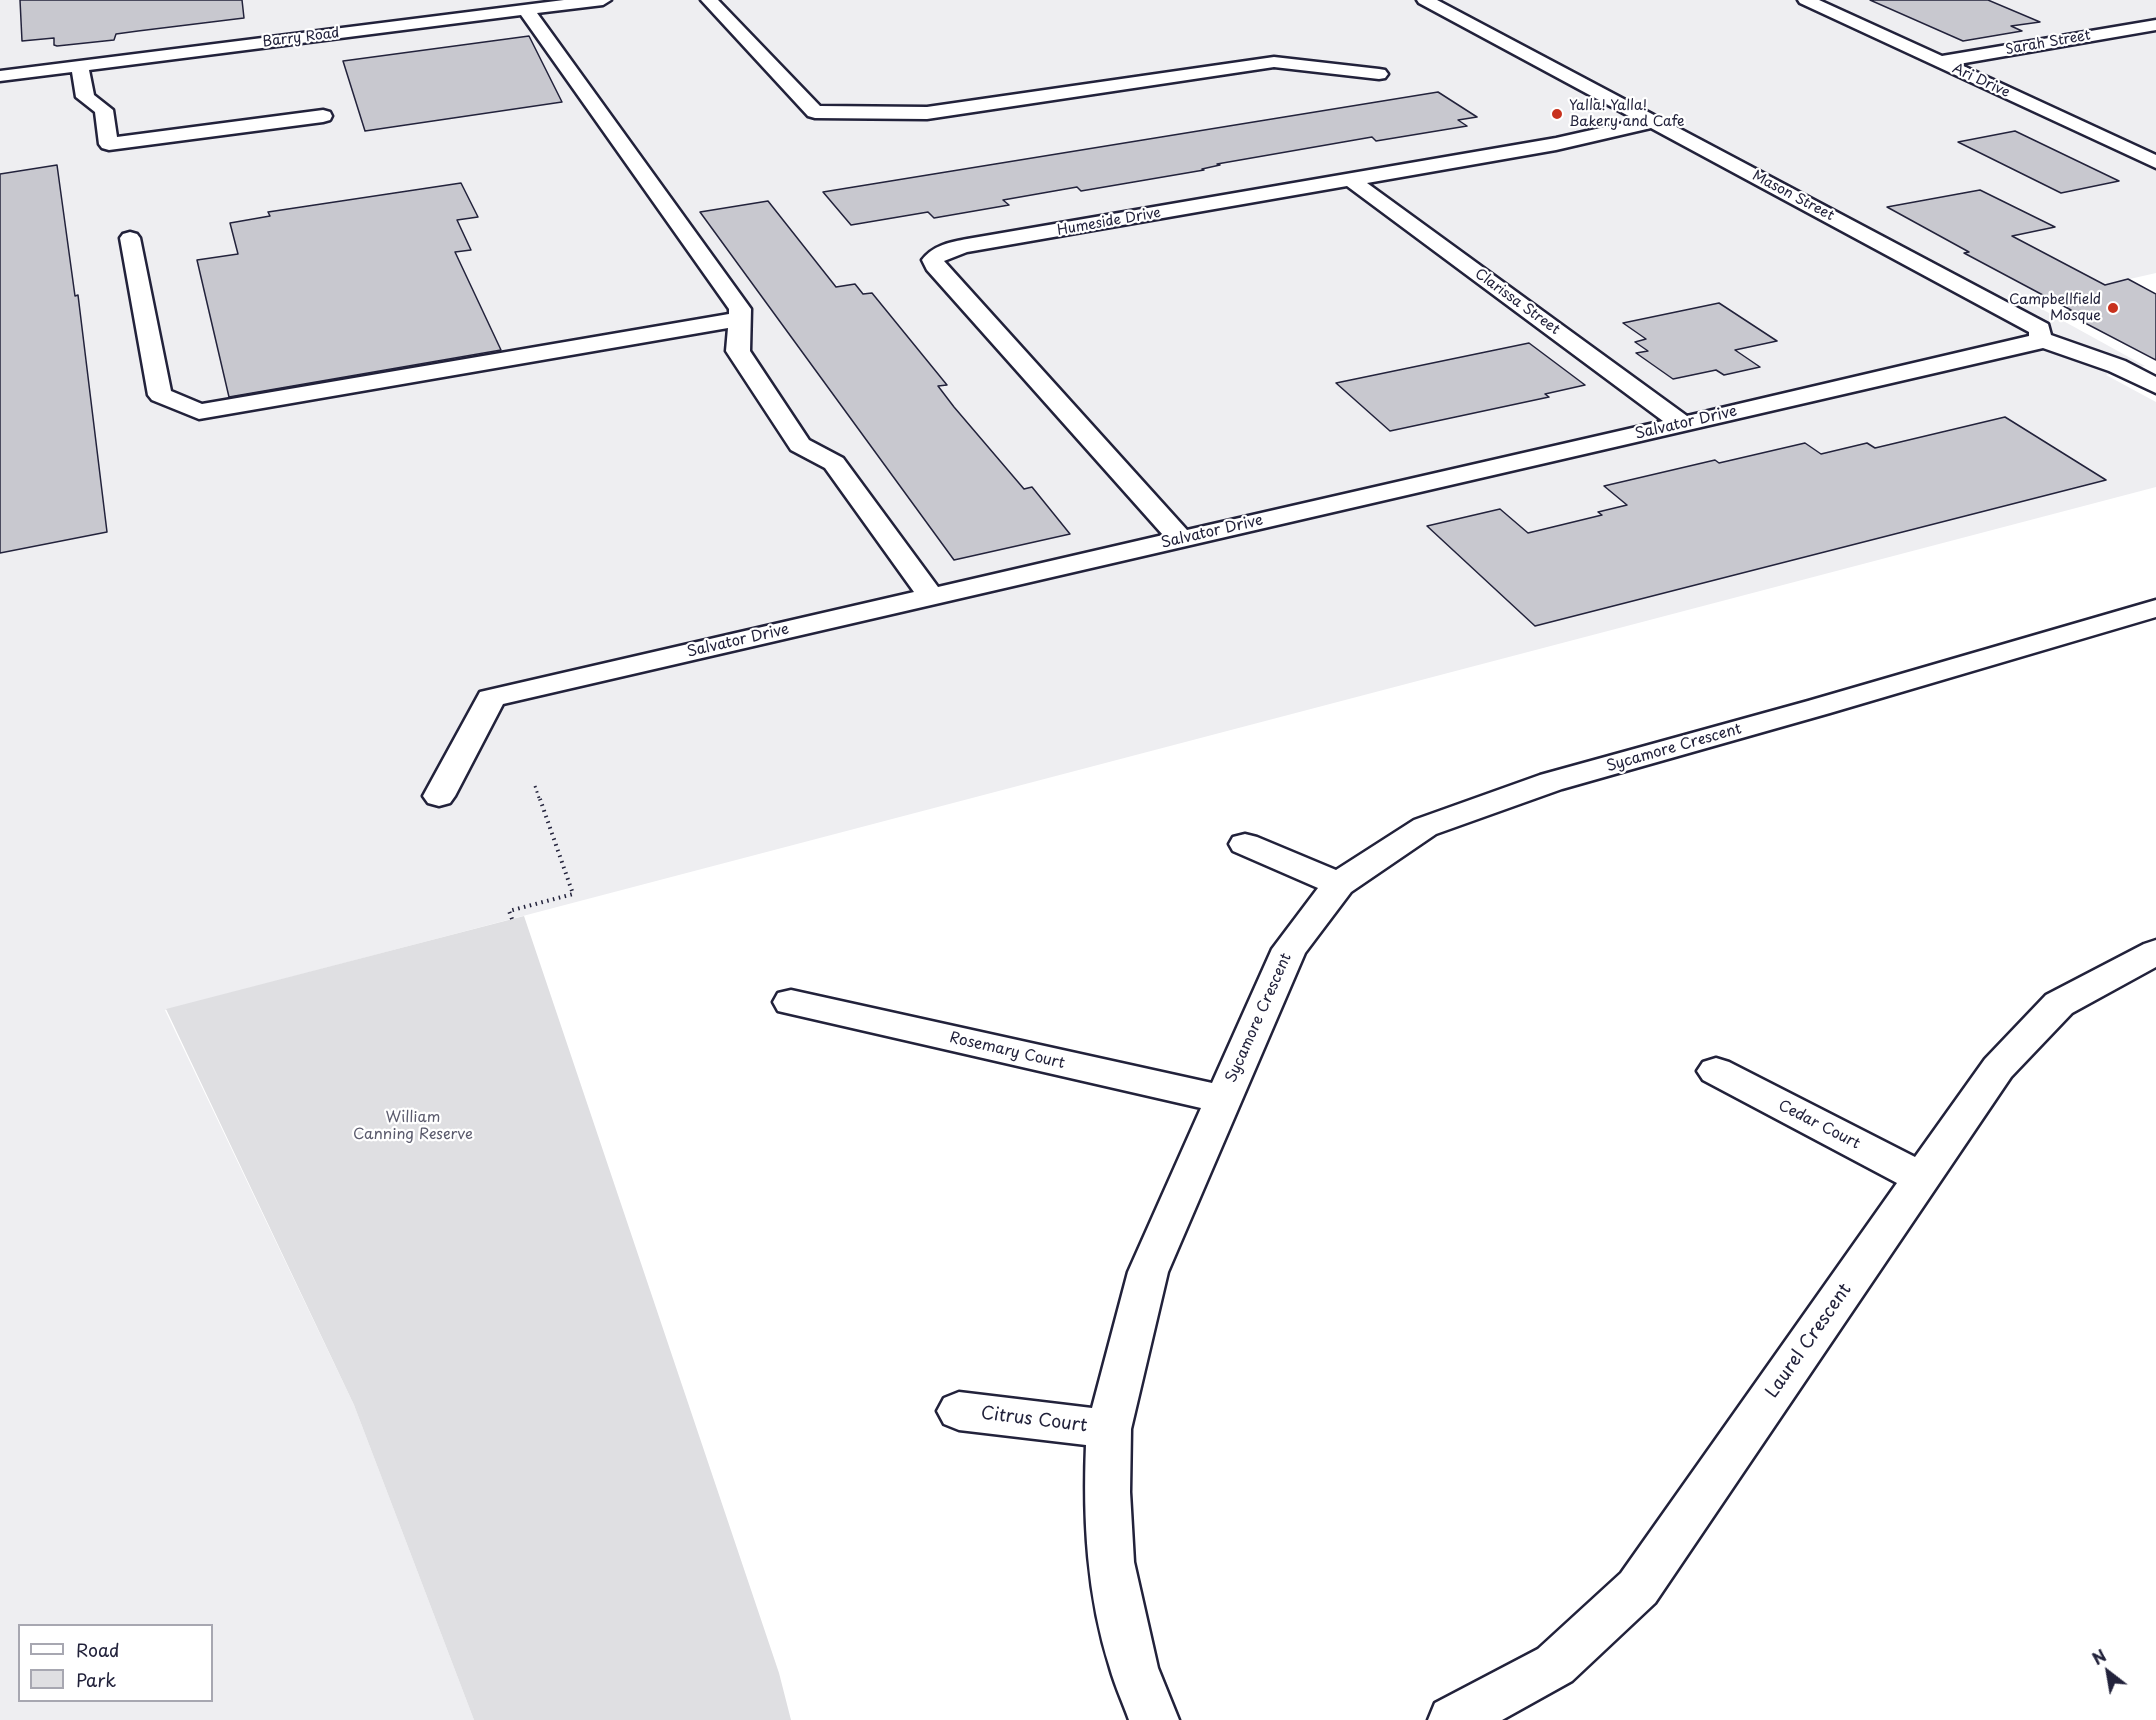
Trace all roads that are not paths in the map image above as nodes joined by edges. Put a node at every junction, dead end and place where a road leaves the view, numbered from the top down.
1 (600, 0) edge
2 (709, 0) edge
3 (1425, 0) edge
4 (1806, 0) edge
5 (526, 10) junction
6 (2156, 25) edge
7 (1940, 62) junction
8 (80, 66) junction
9 (1379, 74) dead end
10 (0, 76) edge
11 (323, 116) dead end
12 (1662, 126) junction
13 (2156, 162) edge
14 (1351, 180) junction
15 (130, 238) dead end
16 (740, 319) junction
17 (2040, 339) junction
18 (2156, 386) edge
19 (1683, 424) junction
20 (1181, 539) junction
21 (931, 597) junction
22 (2156, 608) edge
23 (439, 796) dead end
24 (1245, 844) dead end
25 (1339, 884) junction
26 (2156, 952) edge
27 (791, 1002) dead end
28 (1716, 1071) dead end
29 (1223, 1099) junction
30 (1922, 1178) junction
31 (959, 1411) dead end
32 (1110, 1429) junction
33 (1154, 1720) edge
34 (1453, 1720) edge

1 - 5 street, Barry Road
2 - 9 street
3 - 12 street, Mason Street
4 - 7 street, Ari Drive
5 - 8 street, Barry Road
5 - 16 street
6 - 7 street, Sarah Street
7 - 13 street, Ari Drive
8 - 10 street, Barry Road
8 - 11 street
12 - 14 street, Humeside Drive
12 - 17 street, Mason Street
14 - 19 street, Clarissa Street
14 - 20 street, Humeside Drive
15 - 16 street
16 - 21 street
17 - 18 street, Mason Street
17 - 19 street, Salvator Drive
19 - 20 street, Salvator Drive
20 - 21 street, Salvator Drive
21 - 23 street, Salvator Drive
22 - 25 street, Sycamore Crescent
24 - 25 street
25 - 29 street, Sycamore Crescent
26 - 30 street, Laurel Crescent
27 - 29 street, Rosemary Court
28 - 30 street, Cedar Court
29 - 32 street, Sycamore Crescent
30 - 34 street, Laurel Crescent
31 - 32 street, Citrus Court
32 - 33 street, Sycamore Crescent

